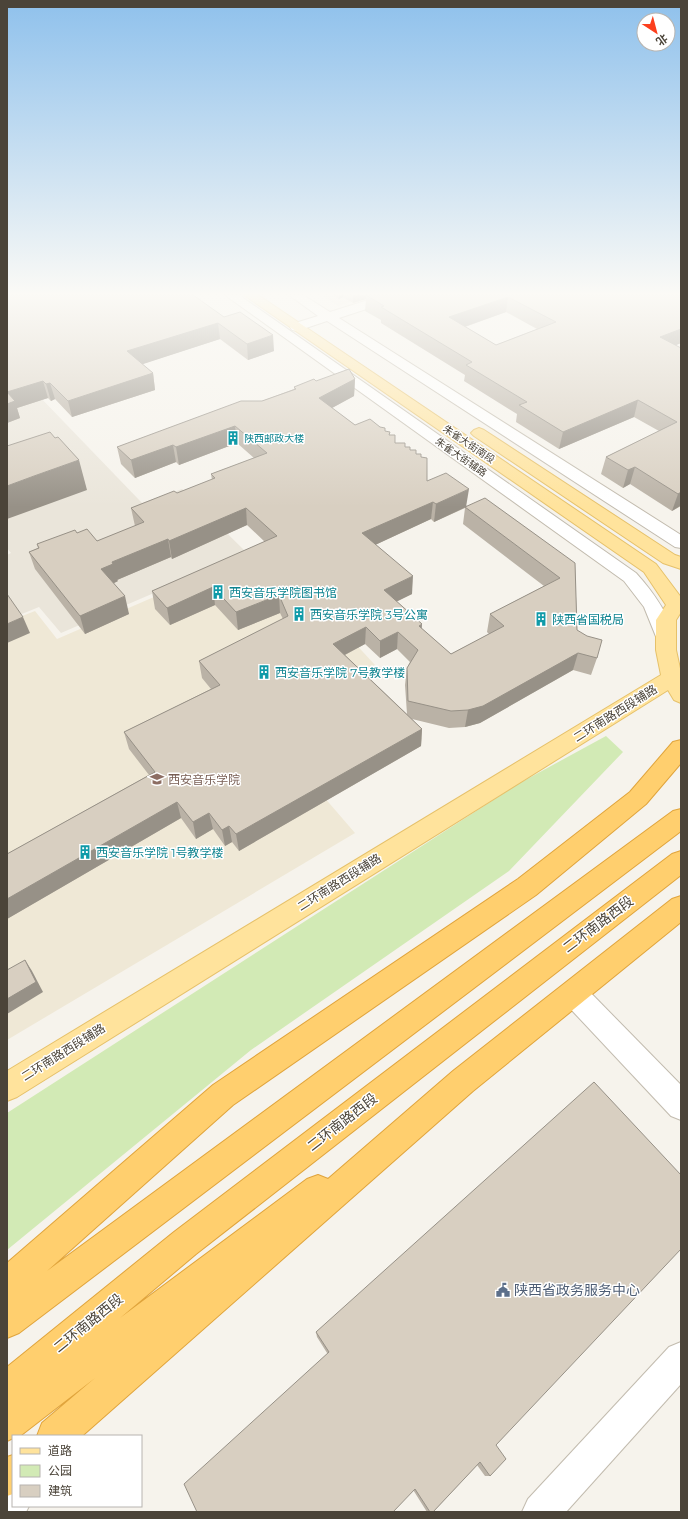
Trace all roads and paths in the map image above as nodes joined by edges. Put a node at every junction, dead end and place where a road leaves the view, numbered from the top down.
1 (331, 366) edge
2 (354, 366) edge
3 (378, 366) edge
4 (406, 366) edge
5 (446, 411) dead end
6 (466, 424) dead end
7 (681, 543) edge
8 (681, 563) edge
9 (678, 604) edge
10 (666, 640) junction
11 (676, 686) edge
12 (681, 748) edge
13 (681, 818) edge
14 (681, 861) edge
15 (681, 907) edge
16 (574, 994) junction
17 (463, 1081) junction
18 (7, 1087) edge
19 (681, 1106) edge
20 (7, 1285) edge
21 (7, 1321) edge
22 (681, 1359) edge
23 (7, 1389) edge
24 (7, 1423) edge
25 (57, 1435) edge
26 (7, 1482) edge
27 (12, 1496) edge
28 (541, 1512) edge

1 - 10 street, 朱雀大街辅路
2 - 9 main road, 朱雀大街南段
3 - 5 main road, 朱雀大街南段
4 - 7 street
6 - 8 main road, 朱雀大街南段
9 - 10 main road
10 - 11 main road
11 - 18 main road, 二环南路西段辅路
12 - 20 highway
13 - 21 highway
14 - 23 highway, 二环南路西段
15 - 16 highway
16 - 17 highway
16 - 19 street
17 - 24 highway
17 - 25 highway
22 - 28 street
26 - 27 street

